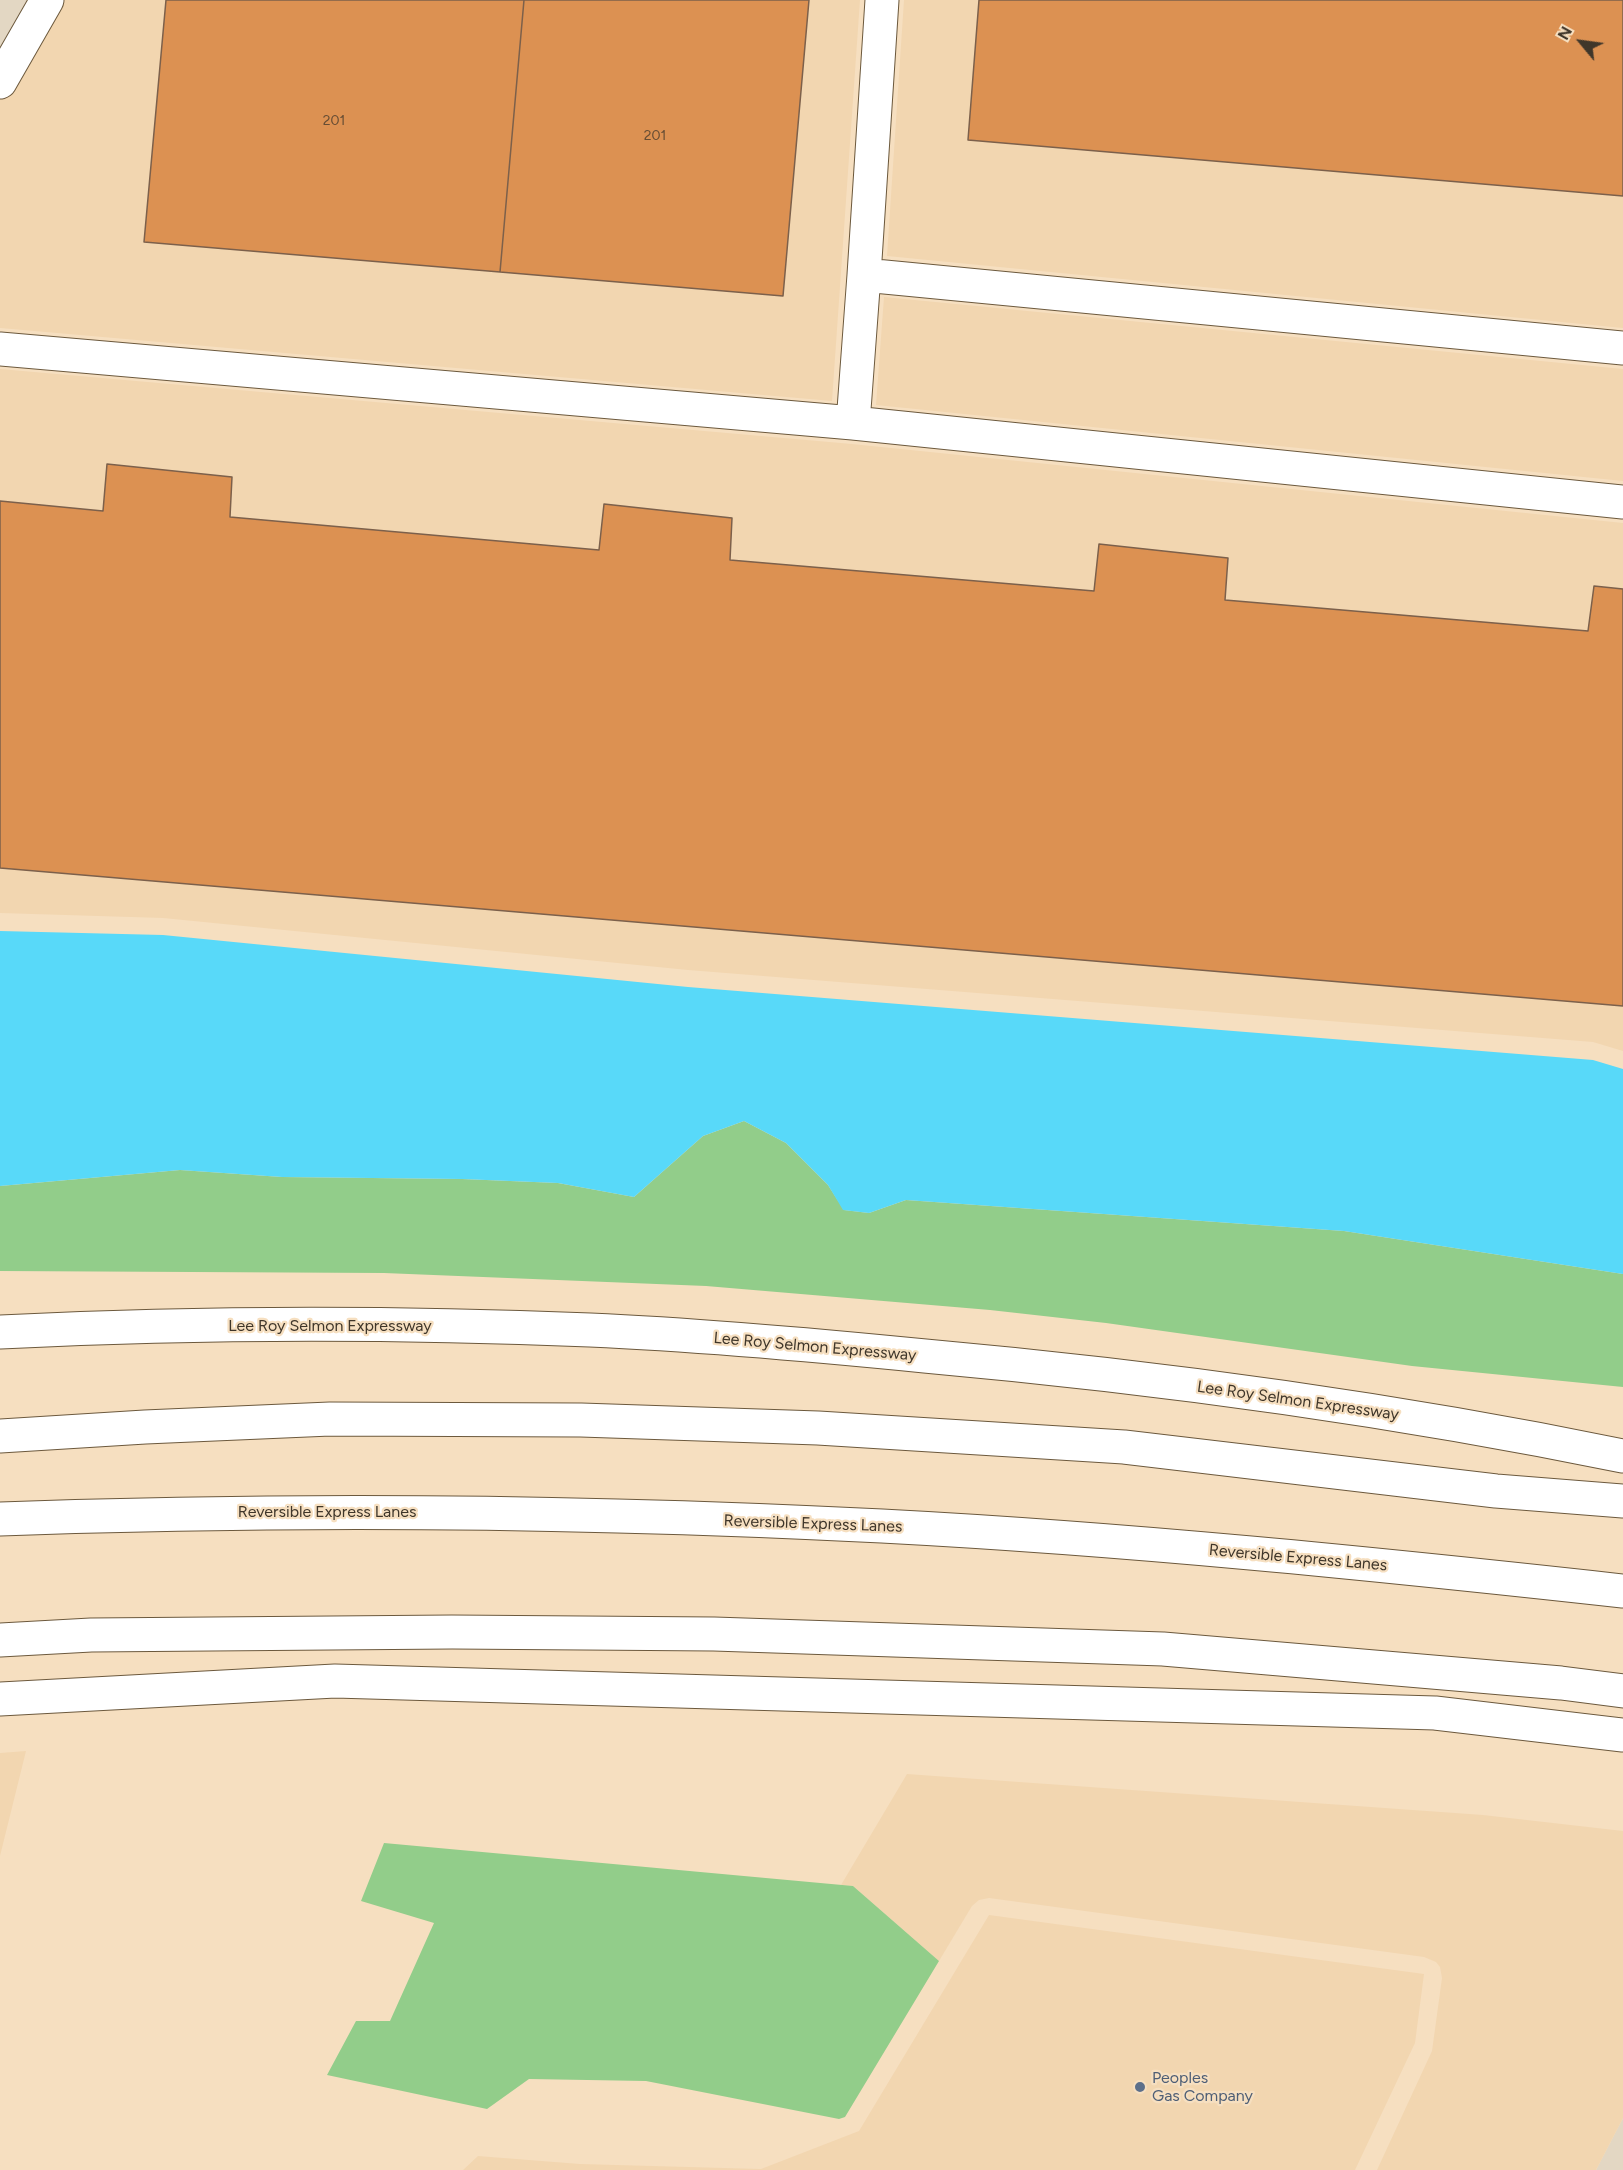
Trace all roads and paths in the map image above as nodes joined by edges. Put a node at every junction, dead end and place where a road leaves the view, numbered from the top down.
1 (47, 0) edge
2 (882, 0) edge
3 (0, 82) edge
4 (864, 275) junction
5 (1623, 348) edge
6 (0, 349) edge
7 (852, 423) junction
8 (1623, 502) edge
9 (0, 1332) edge
10 (0, 1436) edge
11 (1623, 1456) edge
12 (1623, 1501) edge
13 (0, 1519) edge
14 (1623, 1591) edge
15 (0, 1640) edge
16 (1623, 1691) edge
17 (0, 1699) edge
18 (1623, 1735) edge

1 - 3 main road
2 - 4 main road
4 - 5 main road
4 - 7 main road
6 - 7 main road
7 - 8 main road
9 - 11 main road, Lee Roy Selmon Expressway
10 - 12 main road
13 - 14 main road, Reversible Express Lanes
15 - 16 main road
17 - 18 main road

